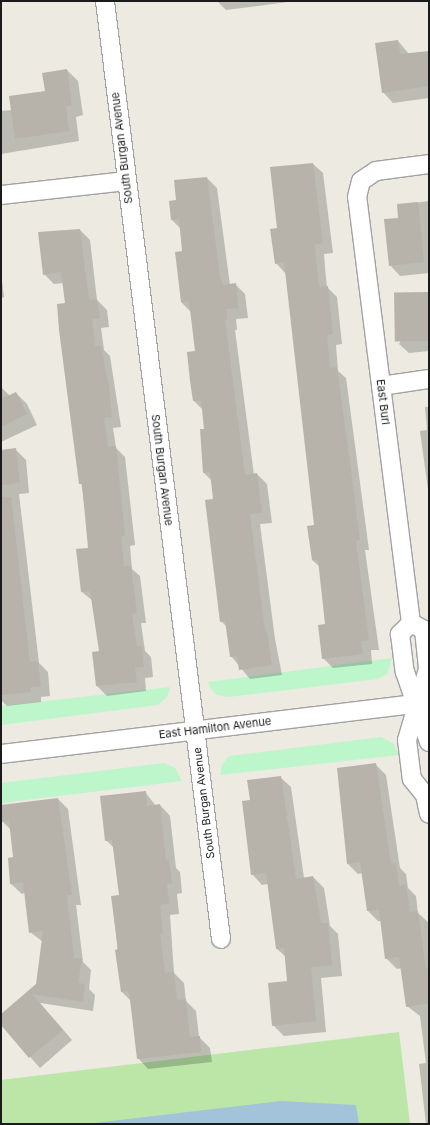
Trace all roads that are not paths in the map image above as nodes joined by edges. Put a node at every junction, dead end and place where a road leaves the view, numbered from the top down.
1 (105, 1) edge
2 (429, 164) edge
3 (126, 181) junction
4 (1, 195) edge
5 (429, 379) edge
6 (380, 386) junction
7 (411, 623) junction
8 (423, 703) edge
9 (195, 730) junction
10 (429, 742) edge
11 (1, 754) edge
12 (427, 790) edge
13 (429, 814) edge
14 (221, 939) dead end

1 - 3 street, South Burgan Avenue
2 - 6 street, East Burl
3 - 4 street
3 - 9 street, South Burgan Avenue
5 - 6 street
6 - 7 street, East Burl
7 - 8 street
7 - 8 street
8 - 9 street, East Hamilton Avenue
8 - 10 street
8 - 12 street
9 - 11 street, East Hamilton Avenue
9 - 14 street, South Burgan Avenue
12 - 13 street

